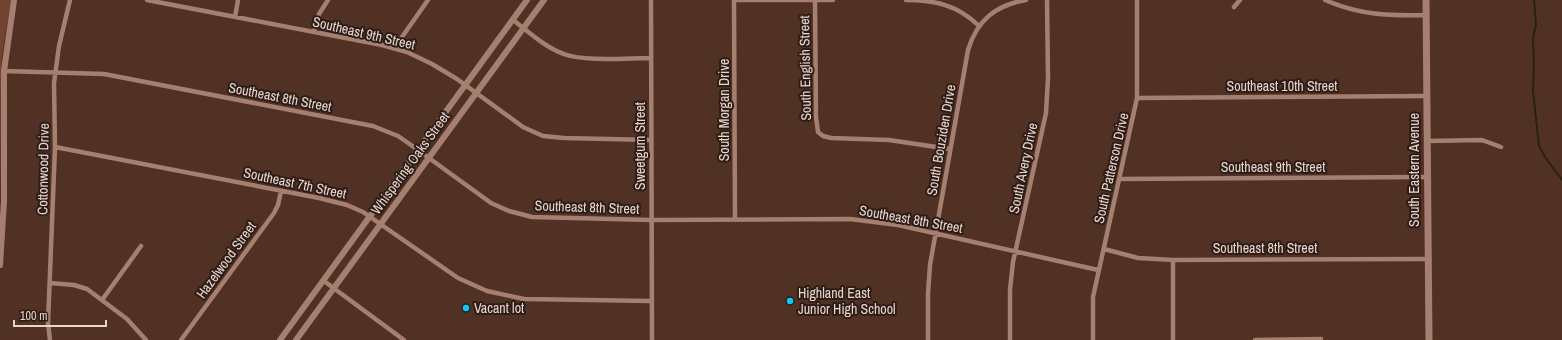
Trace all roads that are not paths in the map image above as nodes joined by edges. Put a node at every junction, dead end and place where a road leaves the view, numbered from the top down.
1 (14, 0) edge
2 (70, 0) edge
3 (147, 0) edge
4 (238, 0) edge
5 (328, 0) edge
6 (428, 0) edge
7 (527, 0) edge
8 (544, 0) edge
9 (651, 0) edge
10 (734, 0) edge
11 (815, 0) edge
12 (833, 0) edge
13 (906, 0) edge
14 (1026, 0) edge
15 (1047, 0) edge
16 (1137, 0) edge
17 (1240, 0) edge
18 (1325, 0) edge
19 (1426, 0) edge
20 (156, 1) edge
21 (1234, 7) dead end
22 (1426, 15) junction
23 (235, 17) junction
24 (513, 20) junction
25 (979, 26) junction
26 (524, 28) junction
27 (314, 32) junction
28 (396, 49) junction
29 (651, 58) junction
30 (4, 71) junction
31 (55, 73) junction
32 (465, 86) junction
33 (475, 94) junction
34 (1427, 96) junction
35 (1137, 98) junction
36 (651, 140) junction
37 (1427, 141) junction
38 (55, 147) junction
39 (1501, 147) dead end
40 (950, 149) junction
41 (418, 150) junction
42 (428, 158) junction
43 (1427, 177) junction
44 (1119, 179) junction
45 (281, 191) junction
46 (370, 216) junction
47 (652, 220) junction
48 (735, 220) junction
49 (381, 224) junction
50 (936, 233) junction
51 (141, 246) dead end
52 (1104, 249) junction
53 (1016, 252) junction
54 (1428, 259) junction
55 (1173, 260) junction
56 (0, 265) edge
57 (1098, 270) junction
58 (324, 281) junction
59 (50, 283) junction
60 (333, 289) junction
61 (102, 300) junction
62 (651, 301) junction
63 (50, 340) edge
64 (146, 340) edge
65 (181, 340) edge
66 (280, 340) edge
67 (296, 340) edge
68 (404, 340) edge
69 (652, 340) edge
70 (928, 340) edge
71 (1010, 340) edge
72 (1093, 340) edge
73 (1173, 340) edge
74 (1255, 340) edge
75 (1322, 340) edge
76 (1429, 340) edge

1 - 30 street
2 - 31 street, Cottonwood Drive
3 - 20 street, Southeast 9th Street
4 - 23 street
5 - 27 street
6 - 28 street
7 - 24 street, Whispering Oaks Street
8 - 26 street, Whispering Oaks Street
9 - 29 street, Sweetgum Street
10 - 11 street
10 - 48 street, South Morgan Drive
11 - 12 street
11 - 40 street, South English Street
13 - 25 street
14 - 25 street, South Bouziden Drive
15 - 53 street, South Avery Drive
16 - 35 street, South Patterson Drive
17 - 21 street
18 - 22 street
19 - 22 main road, South Eastern Avenue
20 - 23 street, Southeast 9th Street
22 - 34 main road, South Eastern Avenue
23 - 27 street, Southeast 9th Street
24 - 26 street
24 - 32 street, Whispering Oaks Street
25 - 40 street, South Bouziden Drive
26 - 29 street
26 - 33 street, Whispering Oaks Street
27 - 28 street, Southeast 9th Street
28 - 32 street, Southeast 9th Street
29 - 36 street, Sweetgum Street
30 - 31 street, Southeast 8th Street
30 - 56 street
31 - 38 street, Cottonwood Drive
31 - 41 street, Southeast 8th Street
32 - 33 street, Southeast 9th Street
32 - 41 street, Whispering Oaks Street
33 - 36 street, Southeast 9th Street
33 - 42 street, Whispering Oaks Street
34 - 35 street, Southeast 10th Street
34 - 37 main road, South Eastern Avenue
35 - 44 street, South Patterson Drive
36 - 47 street, Sweetgum Street
37 - 39 street
37 - 43 main road, South Eastern Avenue
38 - 45 street, Southeast 7th Street
38 - 59 street, Cottonwood Drive
40 - 50 street, South Bouziden Drive
41 - 42 street, Southeast 8th Street
41 - 46 street, Whispering Oaks Street
42 - 47 street, Southeast 8th Street
42 - 49 street, Whispering Oaks Street
43 - 44 street, Southeast 9th Street
43 - 54 main road, South Eastern Avenue
44 - 52 street, South Patterson Drive
45 - 46 street, Southeast 7th Street
45 - 65 street, Hazelwood Street
46 - 49 street, Southeast 7th Street
46 - 58 street, Whispering Oaks Street
47 - 48 street, Southeast 8th Street
47 - 62 street, Sweetgum Street
48 - 50 street, Southeast 8th Street
49 - 60 street, Whispering Oaks Street
49 - 62 street, Southeast 7th Street
50 - 53 street, Southeast 8th Street
50 - 70 street, South Bouziden Drive
51 - 61 street
52 - 55 street, Southeast 8th Street
52 - 57 street, South Patterson Drive
53 - 57 street, Southeast 8th Street
53 - 71 street, South Avery Drive
54 - 55 street, Southeast 8th Street
54 - 76 main road, South Eastern Avenue
55 - 73 street
57 - 72 street, South Patterson Drive
58 - 60 street
58 - 66 street, Whispering Oaks Street
59 - 61 street
59 - 63 street, Cottonwood Drive
60 - 67 street, Whispering Oaks Street
60 - 68 street
61 - 64 street
62 - 69 street, Sweetgum Street
74 - 75 street

